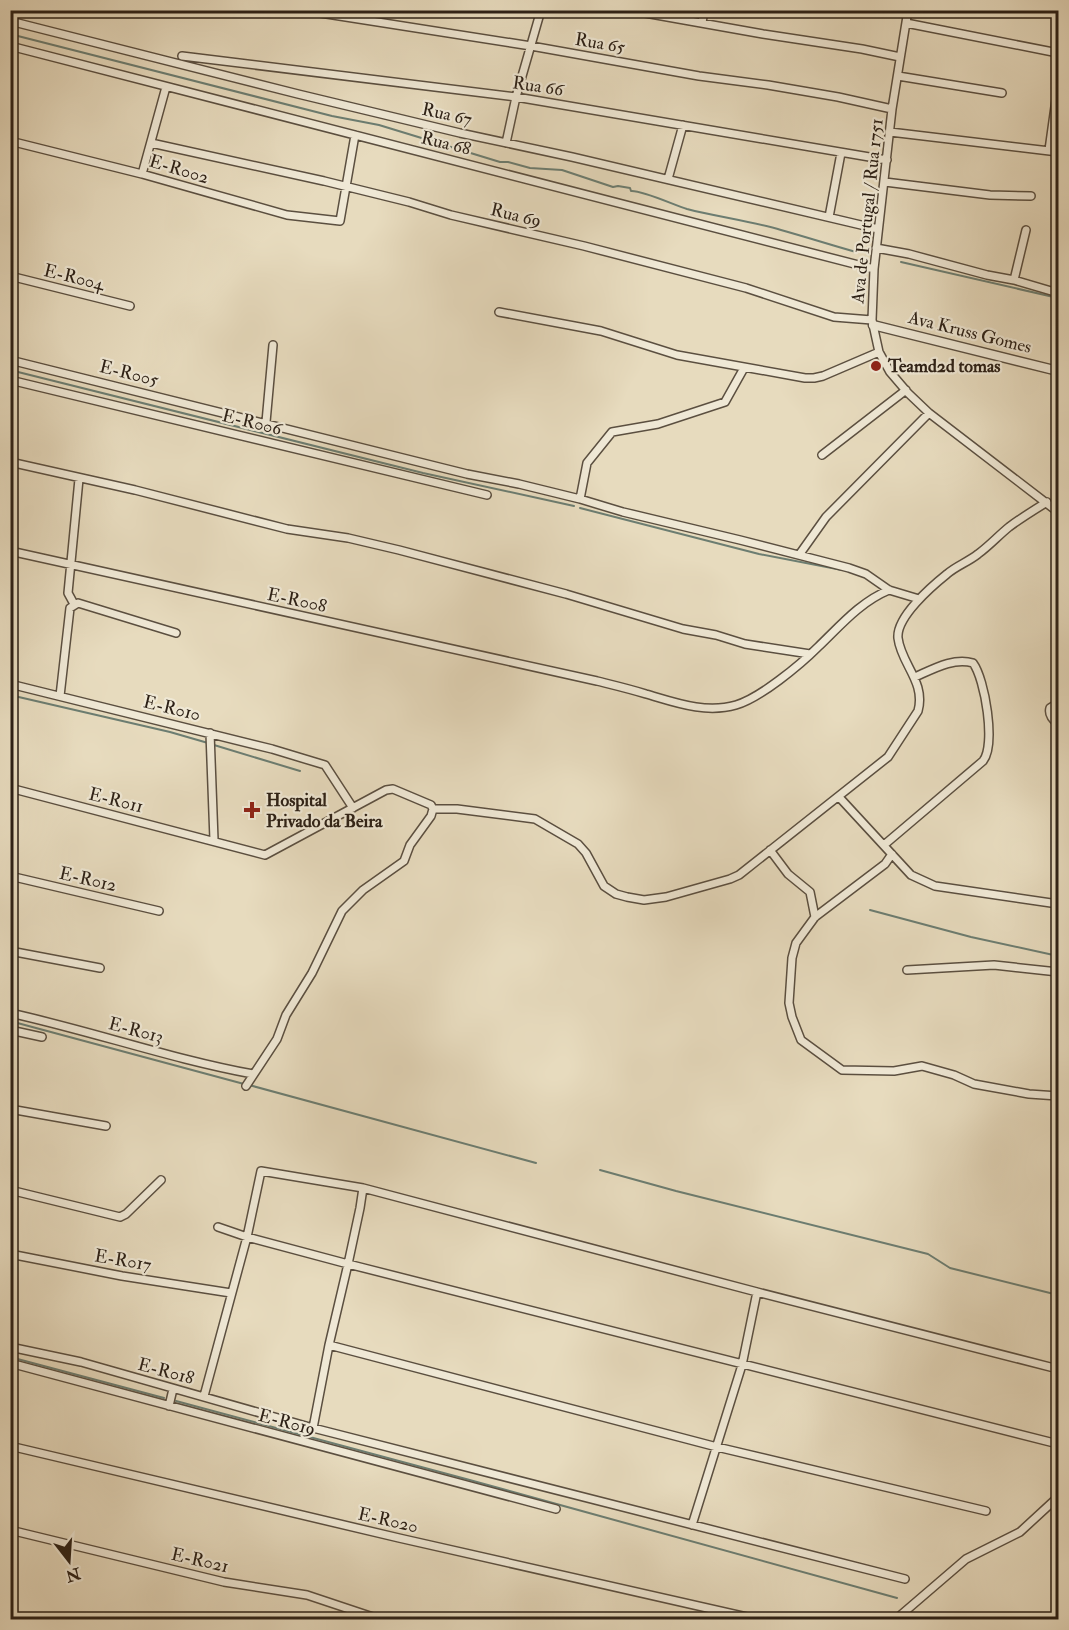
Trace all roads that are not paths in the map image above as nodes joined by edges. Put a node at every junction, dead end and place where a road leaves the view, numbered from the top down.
1 (301, 10) edge
2 (541, 10) edge
3 (628, 10) edge
4 (704, 10) edge
5 (908, 10) edge
6 (10, 21) edge
7 (702, 23) junction
8 (906, 23) junction
9 (10, 46) edge
10 (531, 46) junction
11 (1059, 53) edge
12 (182, 56) dead end
13 (900, 57) junction
14 (898, 76) junction
15 (1059, 85) edge
16 (166, 87) junction
17 (1002, 93) dead end
18 (516, 97) junction
19 (892, 109) junction
20 (684, 125) junction
21 (890, 132) junction
22 (356, 135) junction
23 (10, 141) edge
24 (152, 143) junction
25 (506, 143) junction
26 (1049, 150) junction
27 (1059, 152) edge
28 (841, 153) junction
29 (887, 160) junction
30 (142, 174) junction
31 (668, 179) junction
32 (885, 182) junction
33 (347, 187) junction
34 (1031, 196) dead end
35 (829, 217) junction
36 (878, 229) junction
37 (1026, 230) dead end
38 (876, 248) junction
39 (874, 269) junction
40 (10, 276) edge
41 (1014, 280) junction
42 (1059, 293) edge
43 (130, 306) dead end
44 (499, 312) dead end
45 (872, 322) junction
46 (273, 345) dead end
47 (879, 352) junction
48 (10, 360) edge
49 (744, 368) junction
50 (1059, 371) edge
51 (10, 380) edge
52 (906, 390) junction
53 (928, 412) junction
54 (266, 422) junction
55 (822, 455) dead end
56 (10, 462) edge
57 (79, 478) junction
58 (487, 495) dead end
59 (580, 499) junction
60 (1047, 502) junction
61 (1059, 512) edge
62 (10, 551) edge
63 (799, 555) junction
64 (70, 566) junction
65 (889, 590) junction
66 (919, 599) junction
67 (74, 604) junction
68 (176, 633) dead end
69 (810, 654) junction
70 (915, 677) junction
71 (10, 684) edge
72 (60, 696) junction
73 (1059, 703) edge
74 (1059, 724) edge
75 (210, 733) junction
76 (10, 788) edge
77 (839, 797) junction
78 (353, 808) junction
79 (433, 809) junction
80 (214, 840) junction
81 (884, 845) junction
82 (770, 850) junction
83 (891, 854) junction
84 (900, 861) junction
85 (885, 864) junction
86 (10, 876) edge
87 (1059, 904) edge
88 (159, 911) dead end
89 (815, 917) junction
90 (10, 951) edge
91 (100, 968) dead end
92 (907, 970) dead end
93 (1059, 972) edge
94 (10, 1013) edge
95 (10, 1030) edge
96 (42, 1037) dead end
97 (253, 1074) junction
98 (246, 1086) dead end
99 (1059, 1096) edge
100 (10, 1109) edge
101 (106, 1126) dead end
102 (161, 1180) dead end
103 (363, 1188) junction
104 (11, 1190) edge
105 (218, 1227) dead end
106 (247, 1237) junction
107 (10, 1254) edge
108 (348, 1264) junction
109 (757, 1292) junction
110 (231, 1293) junction
111 (329, 1346) junction
112 (10, 1347) edge
113 (10, 1364) edge
114 (742, 1365) junction
115 (1059, 1369) edge
116 (173, 1389) junction
117 (204, 1396) junction
118 (169, 1406) junction
119 (313, 1428) junction
120 (1059, 1444) edge
121 (10, 1446) edge
122 (717, 1447) junction
123 (1059, 1497) edge
124 (556, 1509) dead end
125 (986, 1511) dead end
126 (692, 1525) junction
127 (10, 1530) edge
128 (905, 1579) dead end
129 (10, 1616) edge
130 (26, 1620) edge
131 (382, 1620) edge
132 (760, 1620) edge
133 (895, 1620) edge

1 - 10 street, Rua 65
2 - 10 street
3 - 7 street
4 - 7 street
5 - 8 street, Ava de Portugal / Rua 1751
6 - 25 street, Rua 67
7 - 13 street
8 - 11 street
8 - 13 street, Ava de Portugal / Rua 1751
9 - 16 street, Rua 68
10 - 18 street
10 - 19 street, Rua 65
12 - 18 street, Rua 66
13 - 14 street, Ava de Portugal / Rua 1751
14 - 17 street
14 - 19 street, Ava de Portugal / Rua 1751
15 - 26 street
16 - 22 street, Rua 68
16 - 24 street
18 - 20 street, Rua 66
18 - 25 street
19 - 21 street, Ava de Portugal / Rua 1751
20 - 28 street, Rua 66
20 - 31 street
21 - 26 street
21 - 29 street, Ava de Portugal / Rua 1751
22 - 33 street
22 - 39 street, Rua 68
23 - 30 street, E-R002
24 - 30 street
24 - 33 street, Rua 69
25 - 31 street, Rua 67
26 - 27 street
28 - 29 street, Rua 66
28 - 35 street
29 - 32 street, Ava de Portugal / Rua 1751
30 - 33 street, E-R002
31 - 35 street, Rua 67
32 - 34 street
32 - 36 street, Ava de Portugal / Rua 1751
33 - 45 street, Rua 69
35 - 36 street, Rua 67
36 - 38 street, Ava de Portugal / Rua 1751
37 - 41 street
38 - 39 street, Ava de Portugal / Rua 1751
38 - 41 street
39 - 45 street, Ava de Portugal / Rua 1751
40 - 43 street, E-R004
41 - 42 street
44 - 49 street
45 - 47 street, Ava de Portugal / Rua 1751
45 - 50 street, Ava Kruss Gomes
46 - 54 street
47 - 49 street
47 - 52 street, Ava de Portugal / Rua 1751
48 - 54 street, E-R005
49 - 59 street
51 - 58 street, E-R006
52 - 53 street, Ava de Portugal / Rua 1751
52 - 55 street
53 - 60 street, Ava de Portugal / Rua 1751
53 - 63 street
54 - 59 street
56 - 57 street
57 - 64 street
57 - 69 street
59 - 63 street
60 - 61 street, Ava de Portugal / Rua 1751
60 - 66 street
62 - 64 street, E-R008
63 - 65 street
64 - 67 street
64 - 69 street, E-R008
65 - 66 street
65 - 69 street, E-R008
66 - 70 street
67 - 68 street
67 - 72 street
70 - 77 street
70 - 81 street
71 - 72 street, E-R010
72 - 75 street, E-R010
73 - 74 street
75 - 78 street, E-R010
75 - 80 street
76 - 80 street, E-R011
77 - 81 street
77 - 82 street
78 - 79 street, E-R011
78 - 80 street, E-R011
79 - 82 street
79 - 97 street
81 - 83 street
82 - 89 street
83 - 84 street
83 - 85 street
84 - 85 street
84 - 87 street
85 - 89 street
86 - 88 street, E-R012
89 - 99 street
90 - 91 street
92 - 93 street
94 - 97 street, E-R013
95 - 96 street
97 - 98 street
100 - 101 street
102 - 104 street
103 - 106 street
103 - 108 street
103 - 109 street
105 - 106 street
106 - 108 street
106 - 110 street
107 - 110 street, E-R017
108 - 111 street
108 - 114 street
109 - 114 street
109 - 115 street
110 - 117 street
111 - 119 street
111 - 122 street
112 - 116 street, E-R018
113 - 118 street, E-R019
114 - 120 street
114 - 122 street
116 - 117 street, E-R018
116 - 118 street
117 - 119 street, E-R018
118 - 124 street, E-R019
119 - 126 street, E-R018
121 - 132 street, E-R020
122 - 125 street
122 - 126 street
123 - 133 street
126 - 128 street, E-R018
127 - 131 street, E-R021
129 - 130 street

